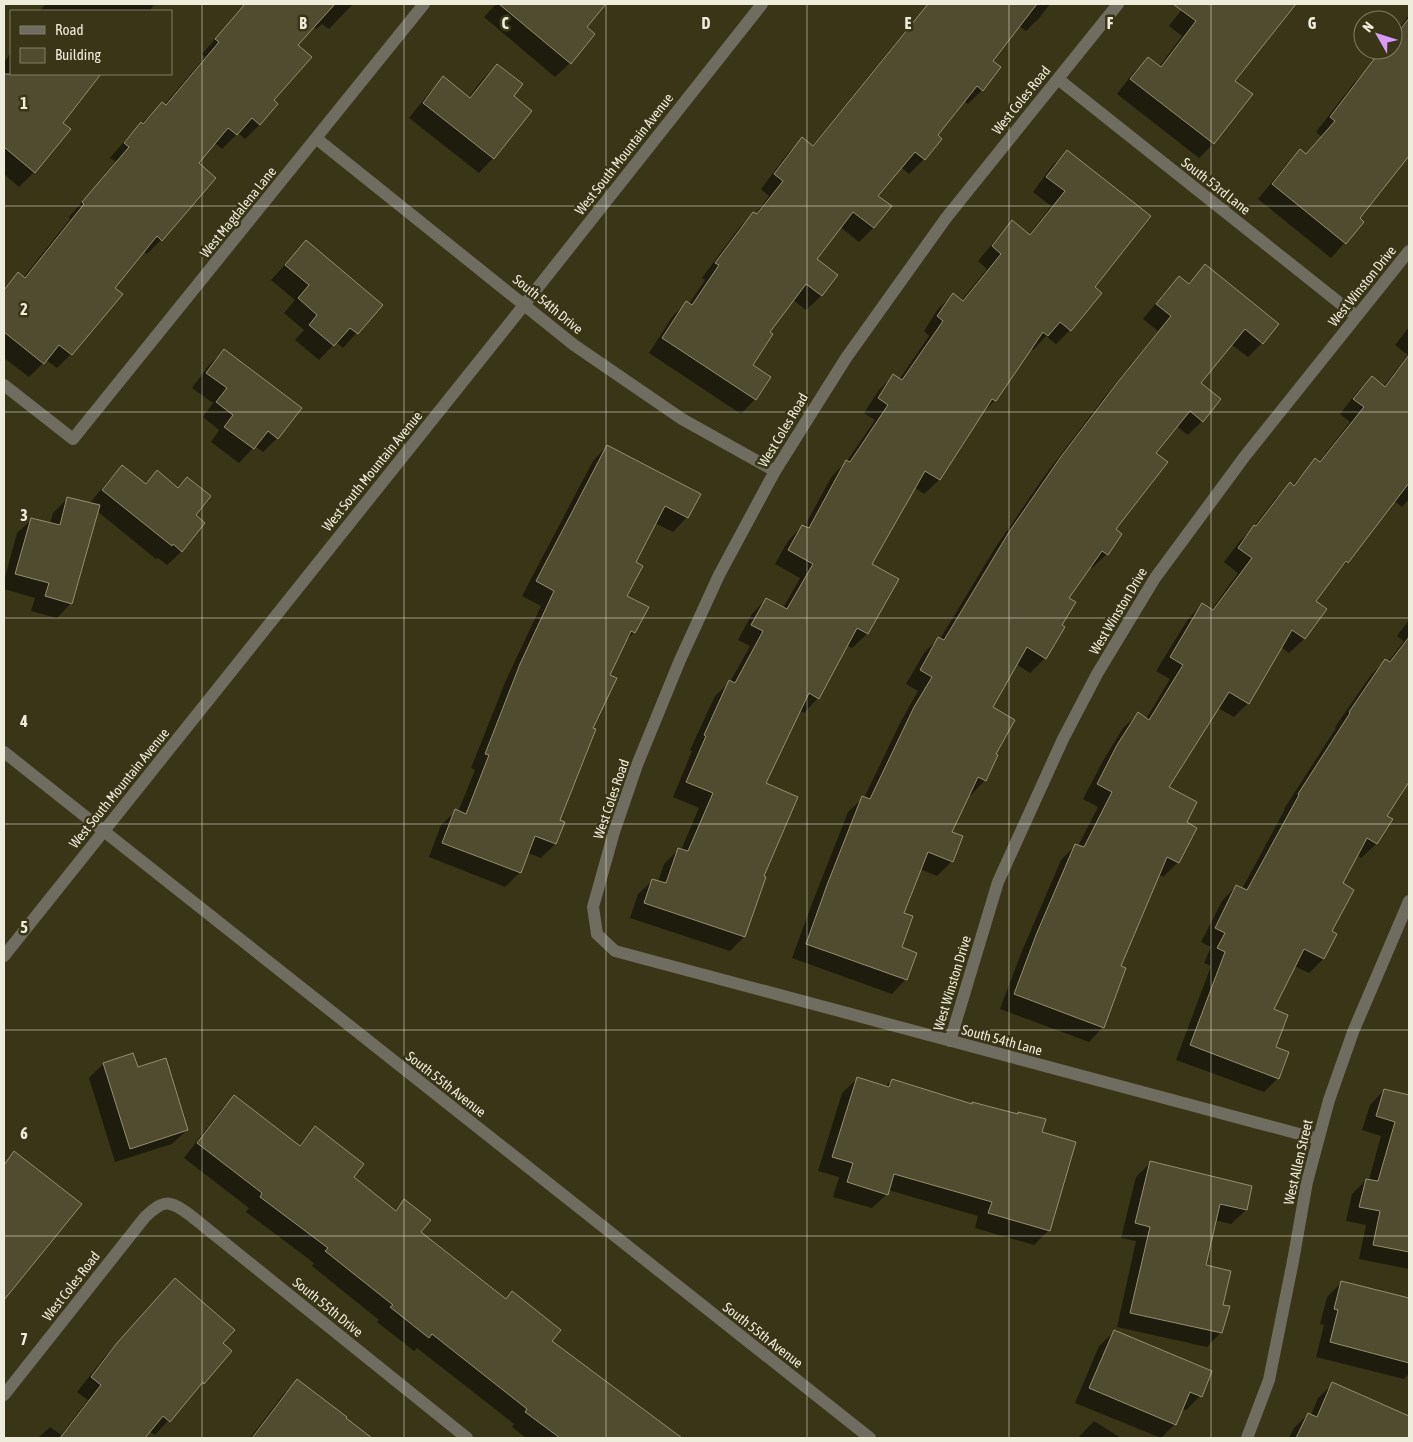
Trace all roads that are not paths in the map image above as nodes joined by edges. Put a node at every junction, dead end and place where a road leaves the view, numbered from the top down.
1 (424, 4) edge
2 (762, 4) edge
3 (1118, 4) edge
4 (1058, 79) junction
5 (317, 139) junction
6 (1409, 251) edge
7 (524, 305) junction
8 (1356, 316) junction
9 (4, 385) edge
10 (775, 471) junction
11 (4, 752) edge
12 (103, 832) junction
13 (1409, 901) edge
14 (597, 934) joint
15 (4, 956) edge
16 (950, 1041) junction
17 (1318, 1139) junction
18 (168, 1202) joint
19 (4, 1395) edge
20 (466, 1438) edge
21 (870, 1438) edge
22 (1248, 1438) edge

1 - 5 street, West Magdalena Lane
2 - 7 street, West South Mountain Avenue
3 - 4 street, West Coles Road
4 - 8 street, South 53rd Lane
4 - 10 street, West Coles Road
5 - 7 street, South 54th Drive
5 - 9 street, West Magdalena Lane
6 - 8 street, West Winston Drive
7 - 10 street, South 54th Drive
7 - 12 street, West South Mountain Avenue
8 - 16 street, West Winston Drive
10 - 14 street, West Coles Road
11 - 12 street, South 55th Avenue
12 - 15 street, West South Mountain Avenue
12 - 21 street, South 55th Avenue
13 - 17 street, West Allen Street
14 - 16 street, South 54th Lane
16 - 17 street, South 54th Lane
17 - 22 street, West Allen Street
18 - 19 street, West Coles Road
18 - 20 street, South 55th Drive

